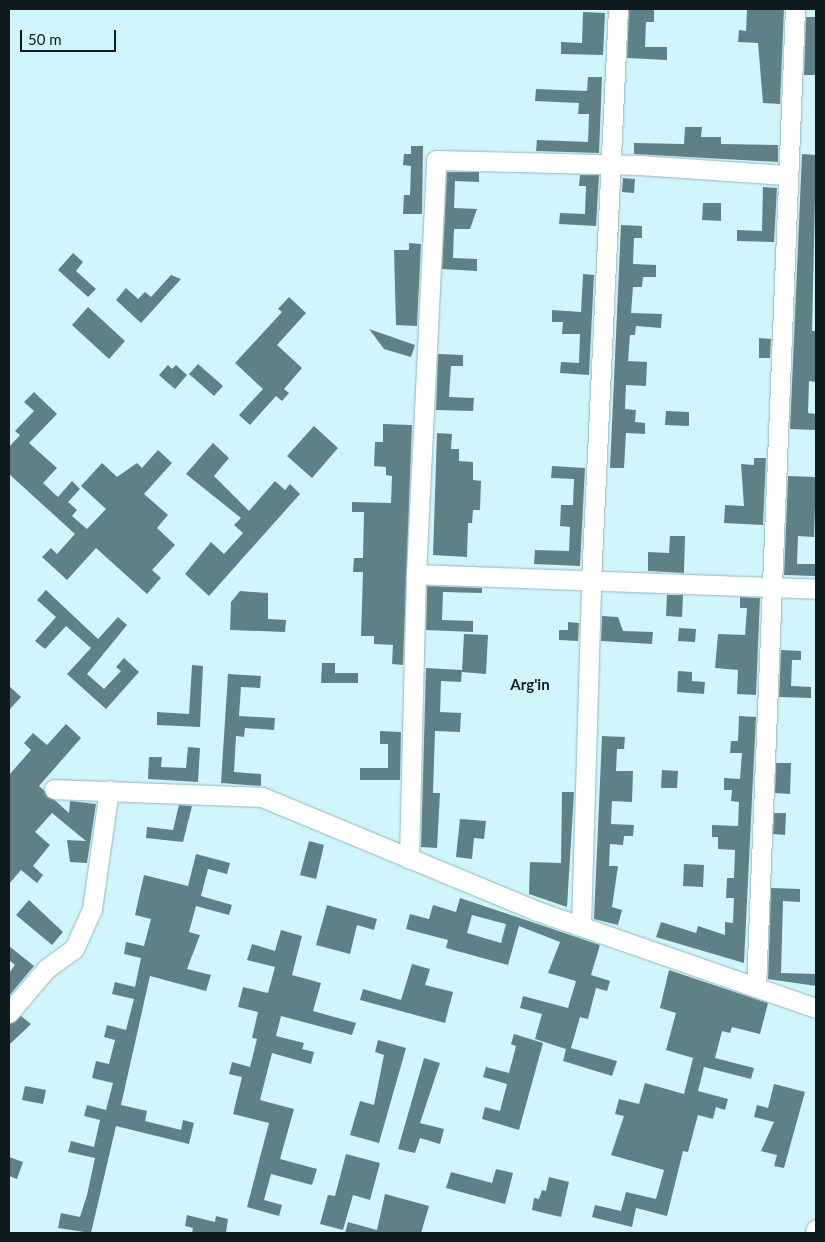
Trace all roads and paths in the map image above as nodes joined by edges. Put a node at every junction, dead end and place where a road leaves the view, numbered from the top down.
1 (618, 9) edge
2 (795, 9) edge
3 (613, 165) junction
4 (786, 175) junction
5 (416, 574) junction
6 (591, 581) junction
7 (772, 587) junction
8 (816, 588) edge
9 (54, 789) dead end
10 (109, 790) junction
11 (409, 859) junction
12 (581, 926) junction
13 (756, 987) junction
14 (816, 1008) edge
15 (9, 1012) edge
16 (816, 1229) edge
17 (815, 1233) edge

1 - 3 street
2 - 4 street
3 - 4 street
3 - 5 street
3 - 6 street
4 - 7 street
5 - 6 street
5 - 11 street
6 - 7 street
6 - 12 street
7 - 8 street
7 - 13 street
9 - 10 street
10 - 11 street
10 - 15 street
11 - 12 street
12 - 13 street
13 - 14 street
16 - 17 street

